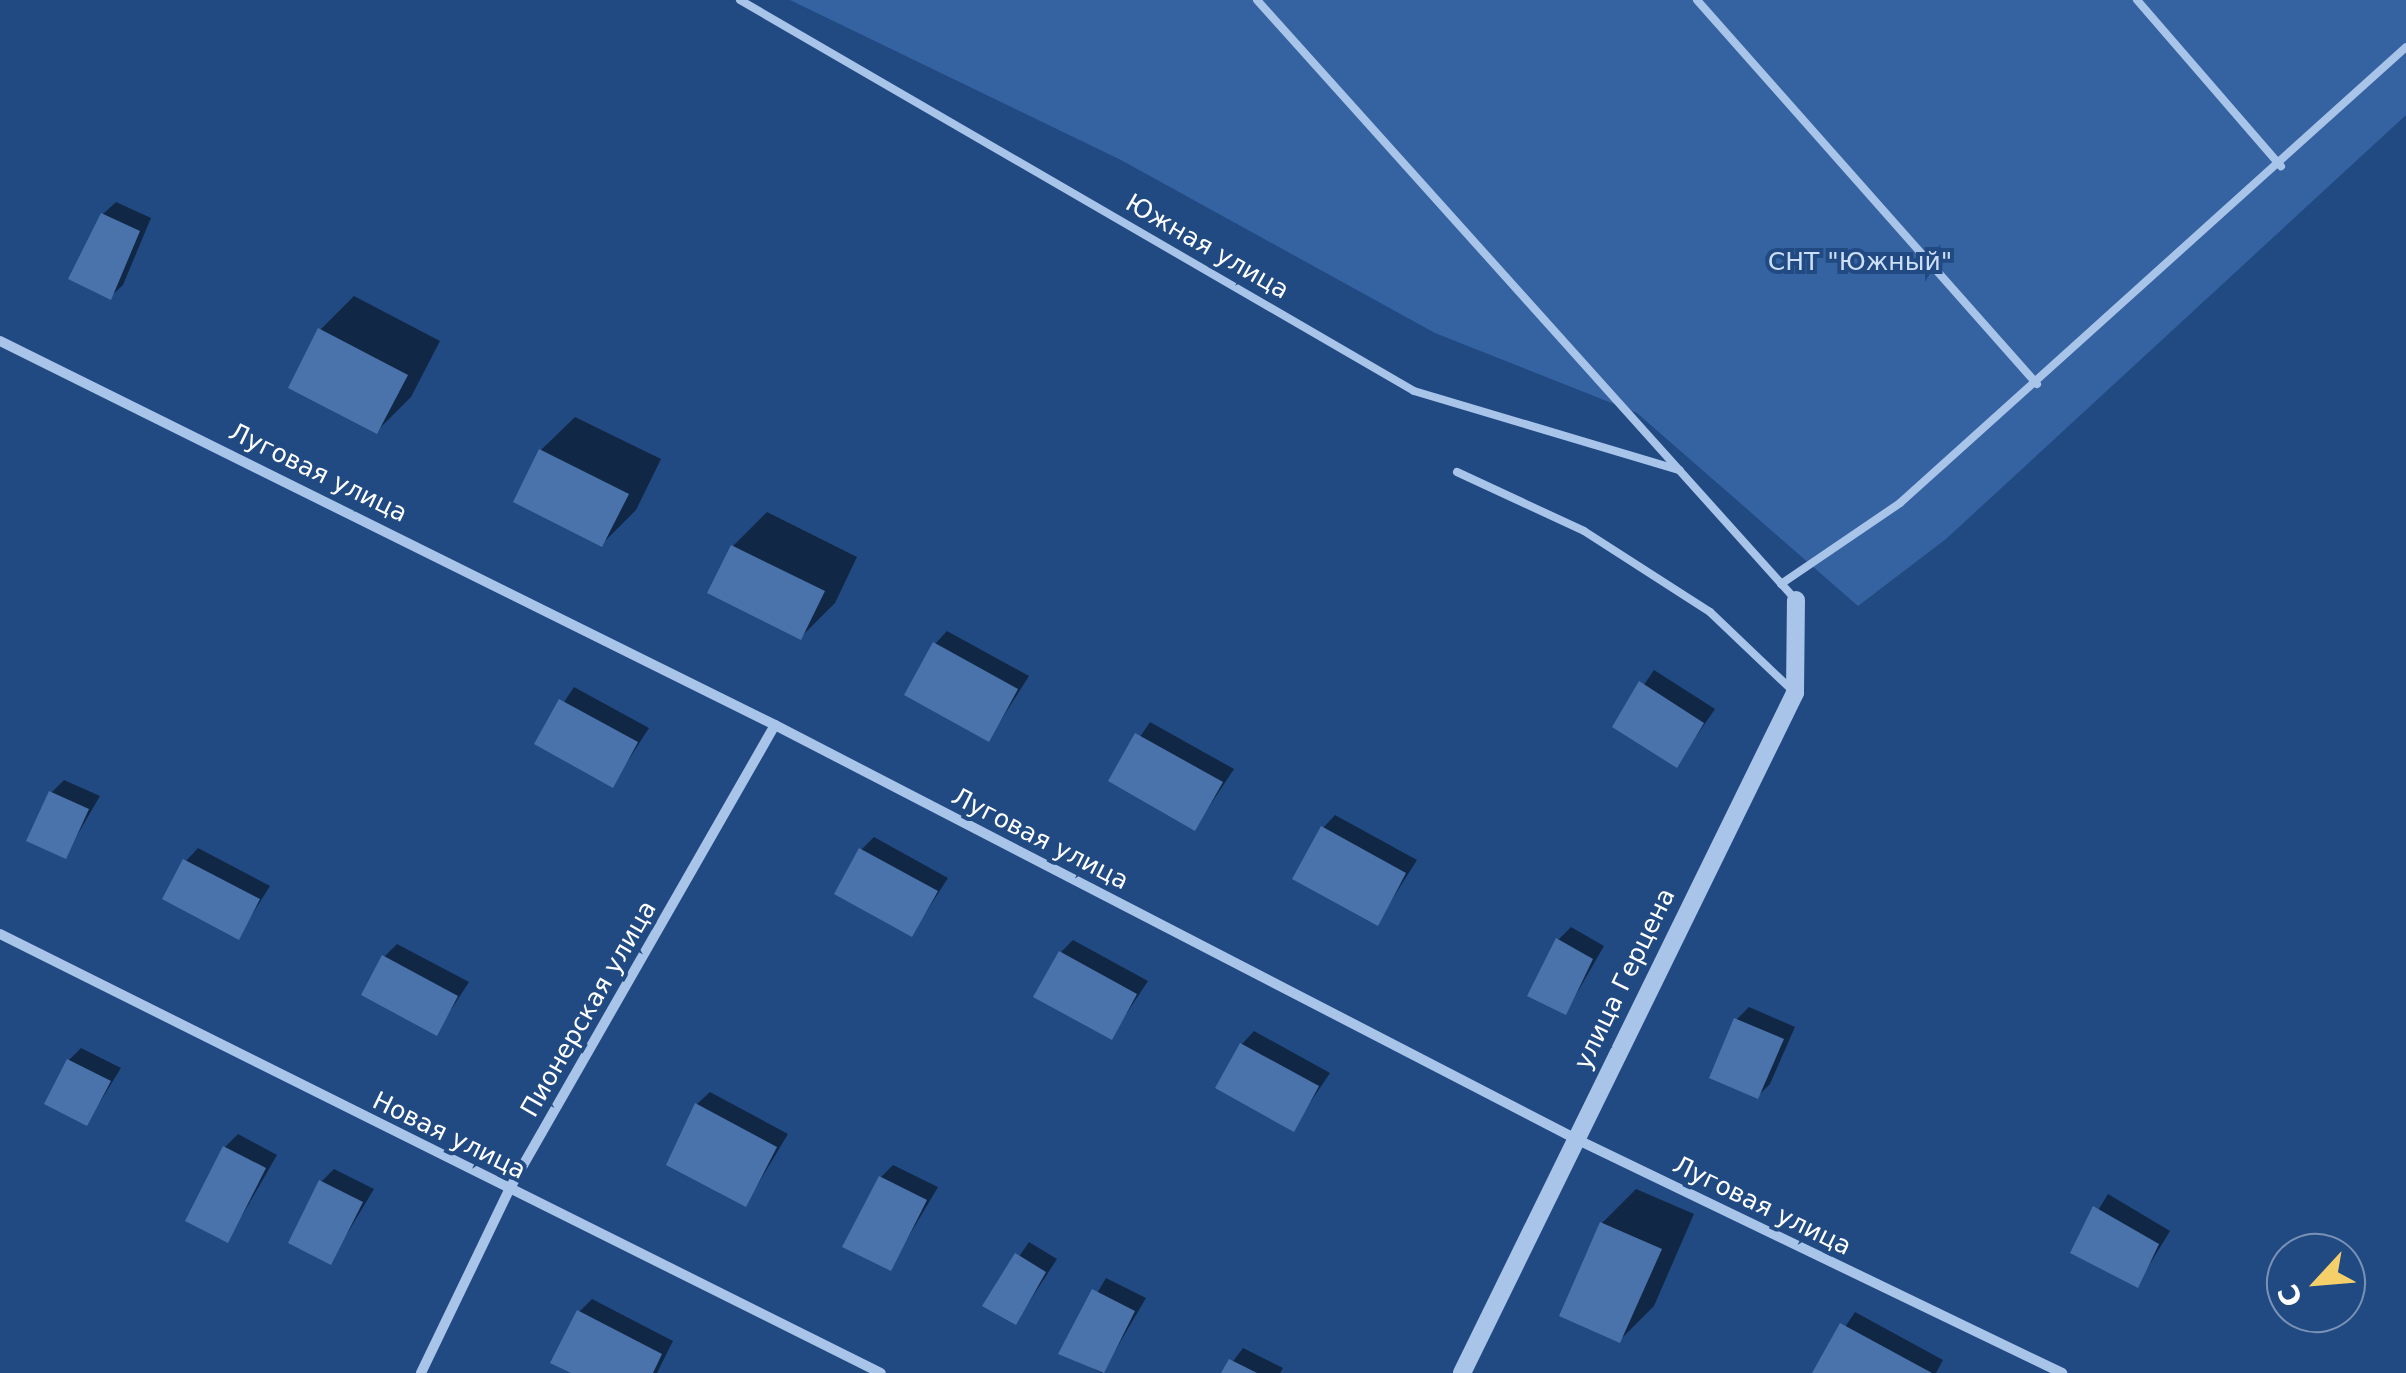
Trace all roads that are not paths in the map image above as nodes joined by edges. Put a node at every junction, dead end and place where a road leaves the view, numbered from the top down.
1 (740, 0) edge
2 (1257, 0) edge
3 (1697, 0) edge
4 (2137, 0) edge
5 (2406, 47) edge
6 (2281, 166) junction
7 (0, 341) edge
8 (2037, 384) junction
9 (1680, 470) junction
10 (1457, 472) dead end
11 (1782, 584) junction
12 (1796, 600) joint
13 (1795, 693) junction
14 (776, 725) junction
15 (0, 934) edge
16 (1574, 1138) junction
17 (510, 1188) junction
18 (421, 1373) edge
19 (881, 1373) edge
20 (1462, 1373) edge
21 (2062, 1373) edge

1 - 9 lane, Южная улица
2 - 9 lane
3 - 8 lane
4 - 6 lane
5 - 6 lane
6 - 8 lane
7 - 14 street, Луговая улица
8 - 11 lane
9 - 11 lane
10 - 13 lane
11 - 12 lane
12 - 13 street, улица Герцена
13 - 16 street, улица Герцена
14 - 16 street, Луговая улица
14 - 17 street, Пионерская улица
15 - 17 street, Новая улица
16 - 20 street, улица Герцена
16 - 21 street, Луговая улица
17 - 18 street, Пионерская улица
17 - 19 street, Новая улица

